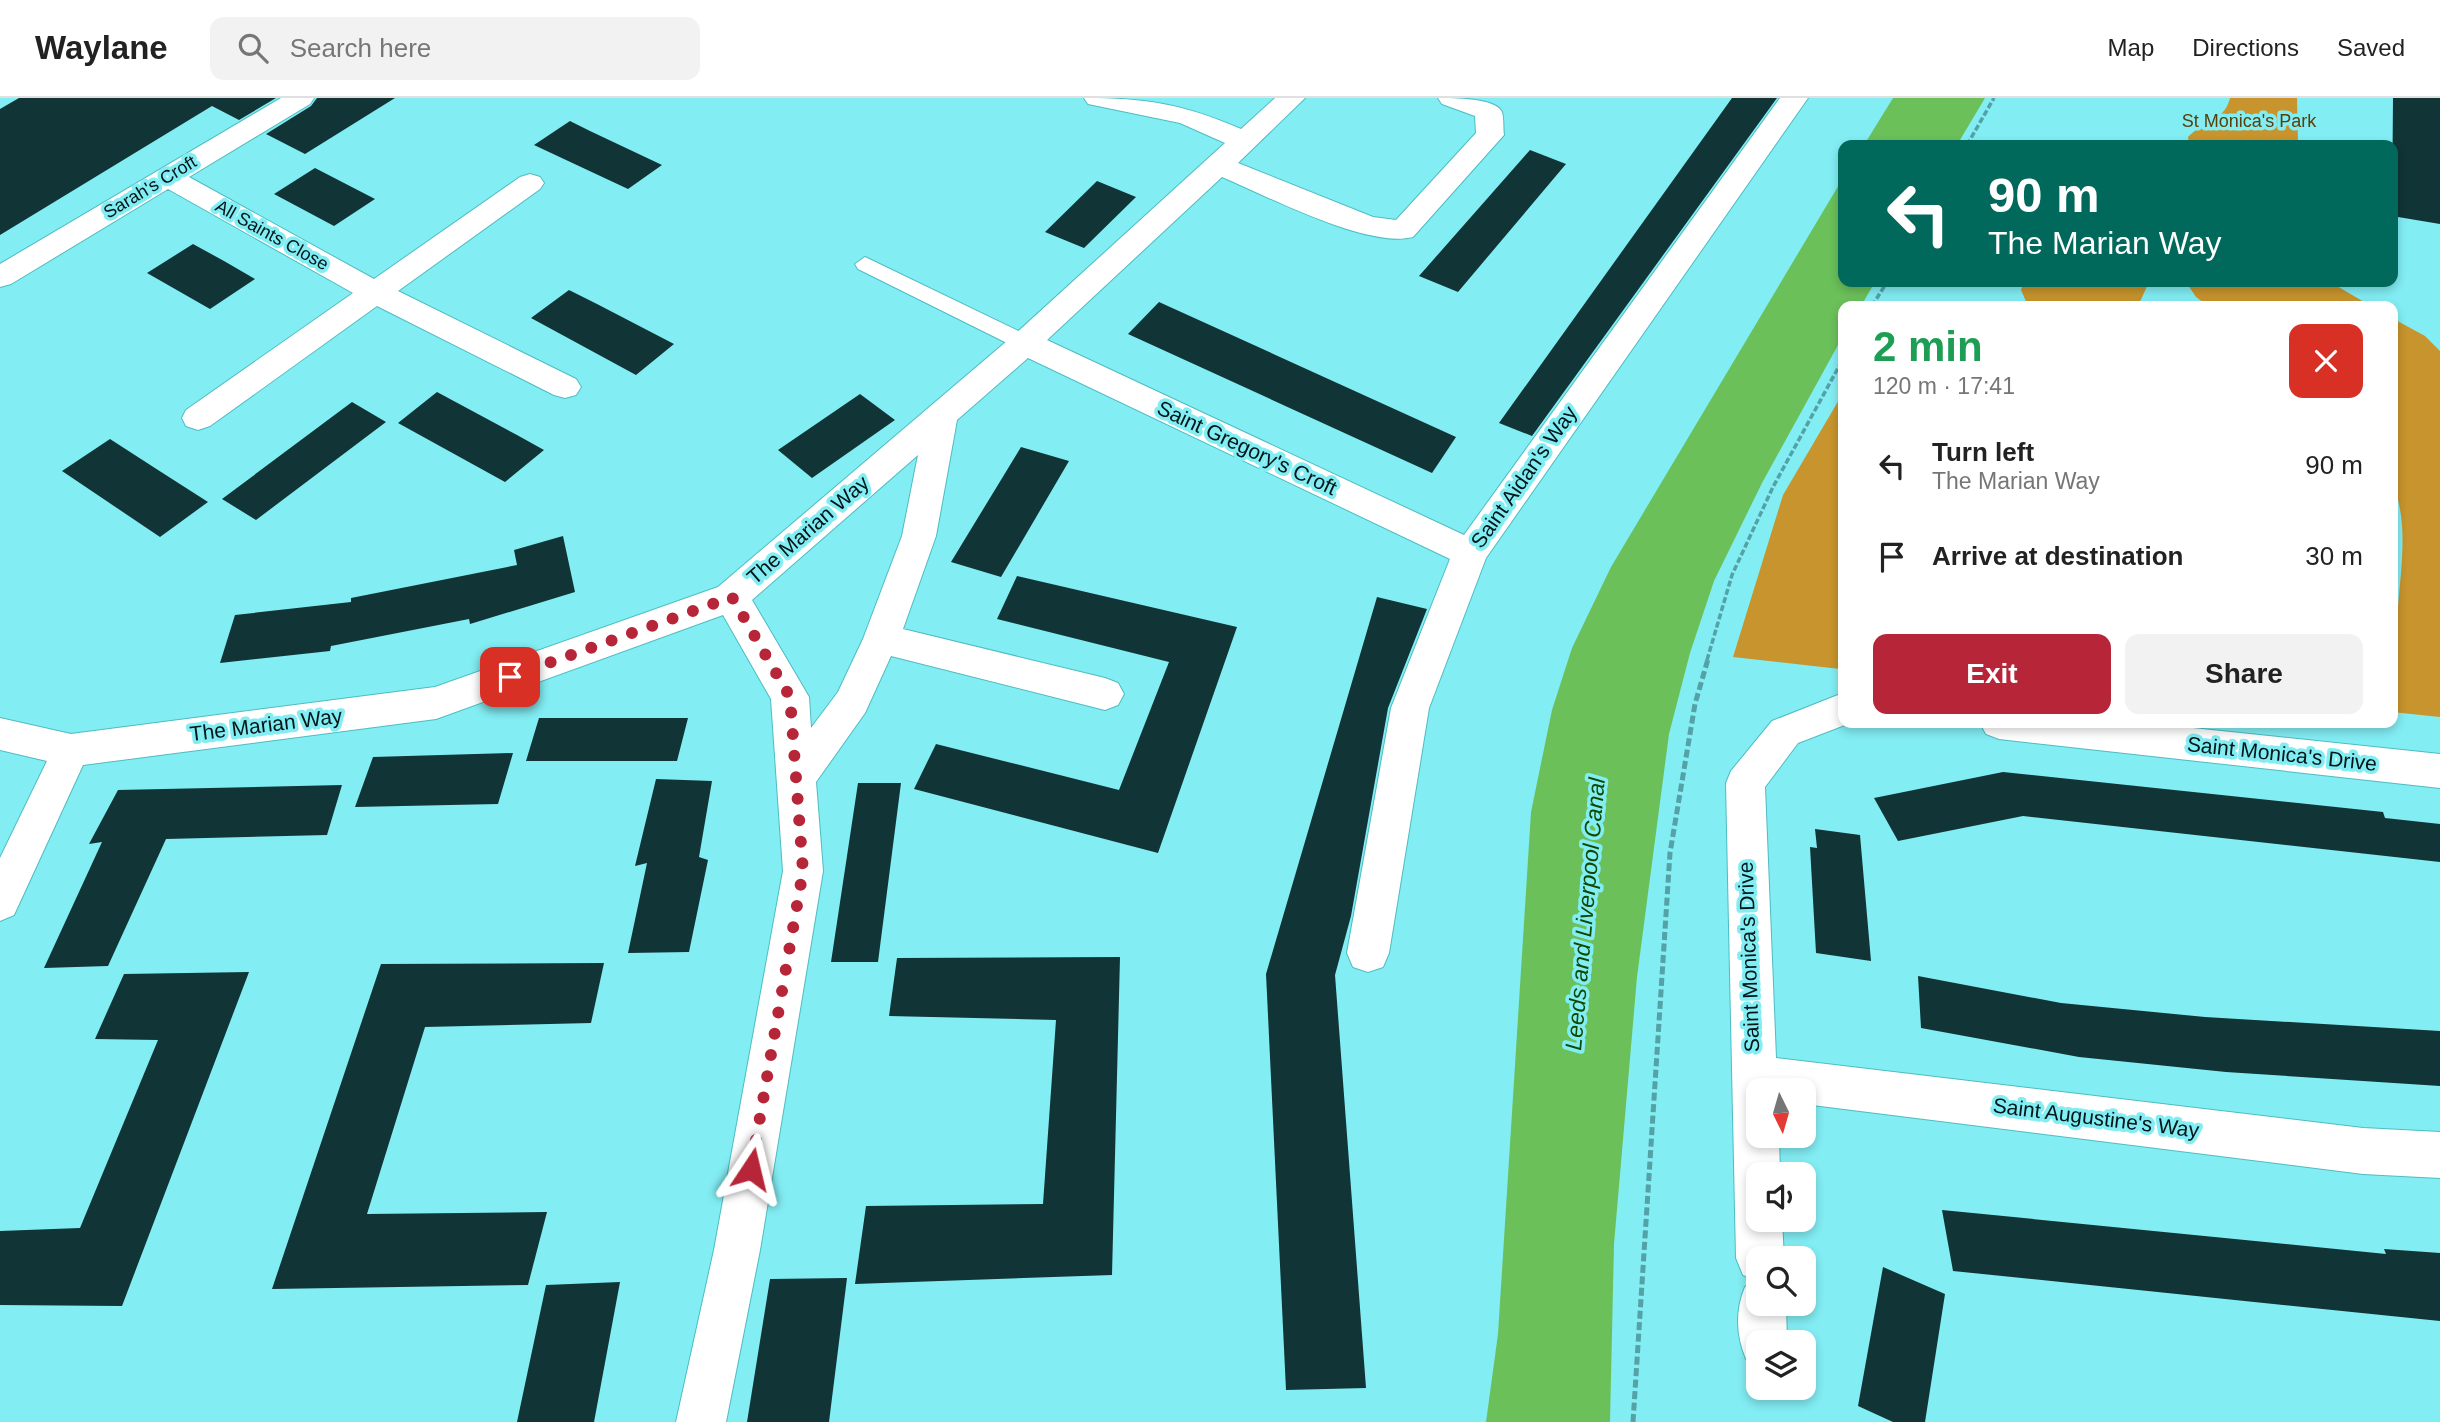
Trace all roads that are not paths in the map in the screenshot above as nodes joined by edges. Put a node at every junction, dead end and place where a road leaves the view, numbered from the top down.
1 (300, 98) edge
2 (1098, 98) edge
3 (1290, 98) edge
4 (1452, 98) edge
5 (1794, 98) edge
6 (1244, 141) junction
7 (1218, 165) junction
8 (168, 177) junction
9 (530, 183) dead end
10 (865, 264) dead end
11 (0, 277) edge
12 (376, 292) junction
13 (1024, 343) junction
14 (565, 387) dead end
15 (942, 413) junction
16 (198, 418) dead end
17 (1470, 553) junction
18 (732, 597) junction
19 (880, 639) junction
20 (1105, 694) dead end
21 (1838, 711) edge
22 (2045, 728) edge
23 (0, 734) edge
24 (71, 750) junction
25 (2440, 771) edge
26 (796, 779) junction
27 (0, 902) edge
28 (1368, 953) dead end
29 (1752, 1078) edge
30 (1816, 1083) edge
31 (1755, 1148) edge
32 (2440, 1156) edge
33 (1759, 1246) edge
34 (701, 1422) edge

1 - 8 street, Sarah's Croft
2 - 6 street
3 - 6 street, The Marian Way
4 - 7 street
5 - 17 street, Saint Aidan's Way
6 - 7 street, The Marian Way
7 - 13 street, The Marian Way
8 - 11 street, Sarah's Croft
8 - 12 street, All Saints Close
9 - 12 street
10 - 13 lane
12 - 14 street, All Saints Close
12 - 16 street
13 - 15 street, The Marian Way
13 - 17 street, Saint Gregory's Croft
15 - 18 street, The Marian Way
15 - 19 street
17 - 28 street, Saint Aidan's Way
18 - 24 street, The Marian Way
18 - 26 street
19 - 20 street
19 - 26 street
21 - 29 street, Saint Monica's Drive
22 - 25 street, Saint Monica's Drive
23 - 24 street, The Marian Way
24 - 27 street
26 - 34 street
30 - 32 street, Saint Augustine's Way
31 - 33 street, Saint Monica's Drive

